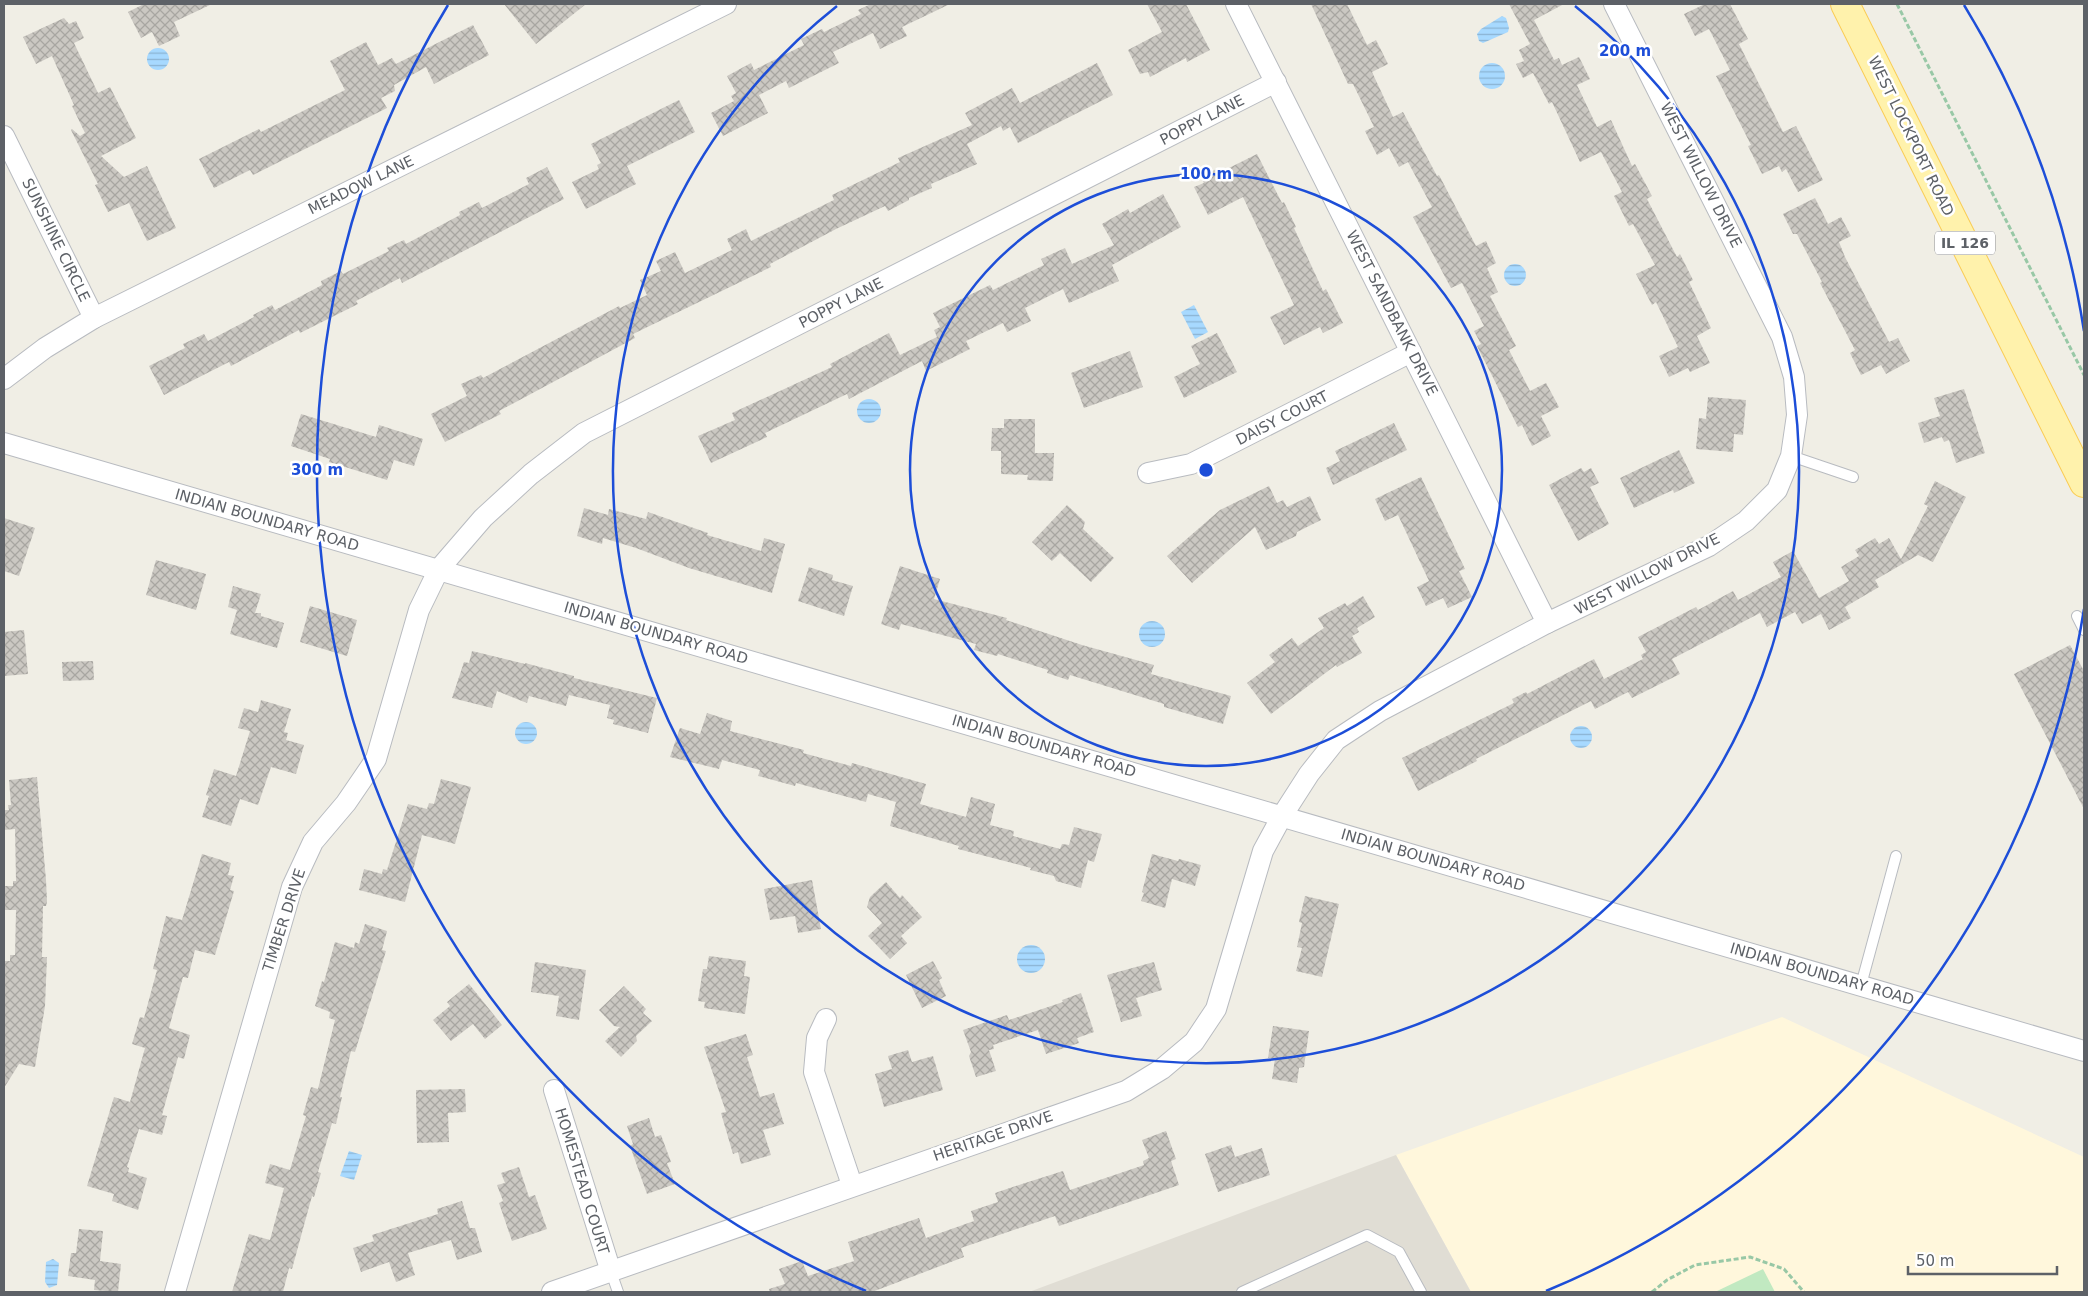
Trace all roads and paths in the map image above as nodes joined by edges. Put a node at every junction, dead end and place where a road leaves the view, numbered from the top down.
1 (726, 4) edge
2 (1236, 4) edge
3 (1614, 4) edge
4 (1845, 4) edge
5 (1897, 4) edge
6 (1276, 82) junction
7 (4, 136) edge
8 (94, 318) junction
9 (1411, 352) junction
10 (2084, 375) edge
11 (4, 379) edge
12 (4, 443) edge
13 (1791, 456) junction
14 (1148, 473) dead end
15 (1853, 477) dead end
16 (2084, 483) edge
17 (439, 570) junction
18 (2077, 616) dead end
19 (1547, 623) junction
20 (2084, 630) edge
21 (1282, 816) junction
22 (1896, 856) dead end
23 (1861, 985) junction
24 (826, 1019) dead end
25 (2084, 1051) edge
26 (554, 1090) dead end
27 (852, 1185) junction
28 (611, 1272) junction
29 (175, 1292) edge
30 (552, 1292) edge
31 (618, 1292) edge
32 (1242, 1292) edge
33 (1421, 1292) edge
34 (1652, 1292) edge
35 (1804, 1292) edge

1 - 8 street, MEADOW LANE
2 - 6 street, WEST SANDBANK DRIVE
3 - 13 street, WEST WILLOW DRIVE
4 - 16 main road, WEST LOCKPORT ROAD / IL 126
5 - 10 path
6 - 9 street, WEST SANDBANK DRIVE
6 - 17 street, POPPY LANE
7 - 8 street, SUNSHINE CIRCLE
8 - 11 street, MEADOW LANE
9 - 14 street, DAISY COURT
9 - 19 street, WEST SANDBANK DRIVE
12 - 17 street, INDIAN BOUNDARY ROAD
13 - 15 lane
13 - 19 street, WEST WILLOW DRIVE
17 - 21 street, INDIAN BOUNDARY ROAD
17 - 29 street, TIMBER DRIVE
18 - 20 lane
19 - 21 street, WEST WILLOW DRIVE
21 - 23 street, INDIAN BOUNDARY ROAD
21 - 27 street, HERITAGE DRIVE
22 - 23 lane
23 - 25 street, INDIAN BOUNDARY ROAD
24 - 27 street
26 - 28 street, HOMESTEAD COURT
27 - 28 street, HERITAGE DRIVE
28 - 30 street, HERITAGE DRIVE
28 - 31 lane
32 - 33 lane
34 - 35 path

